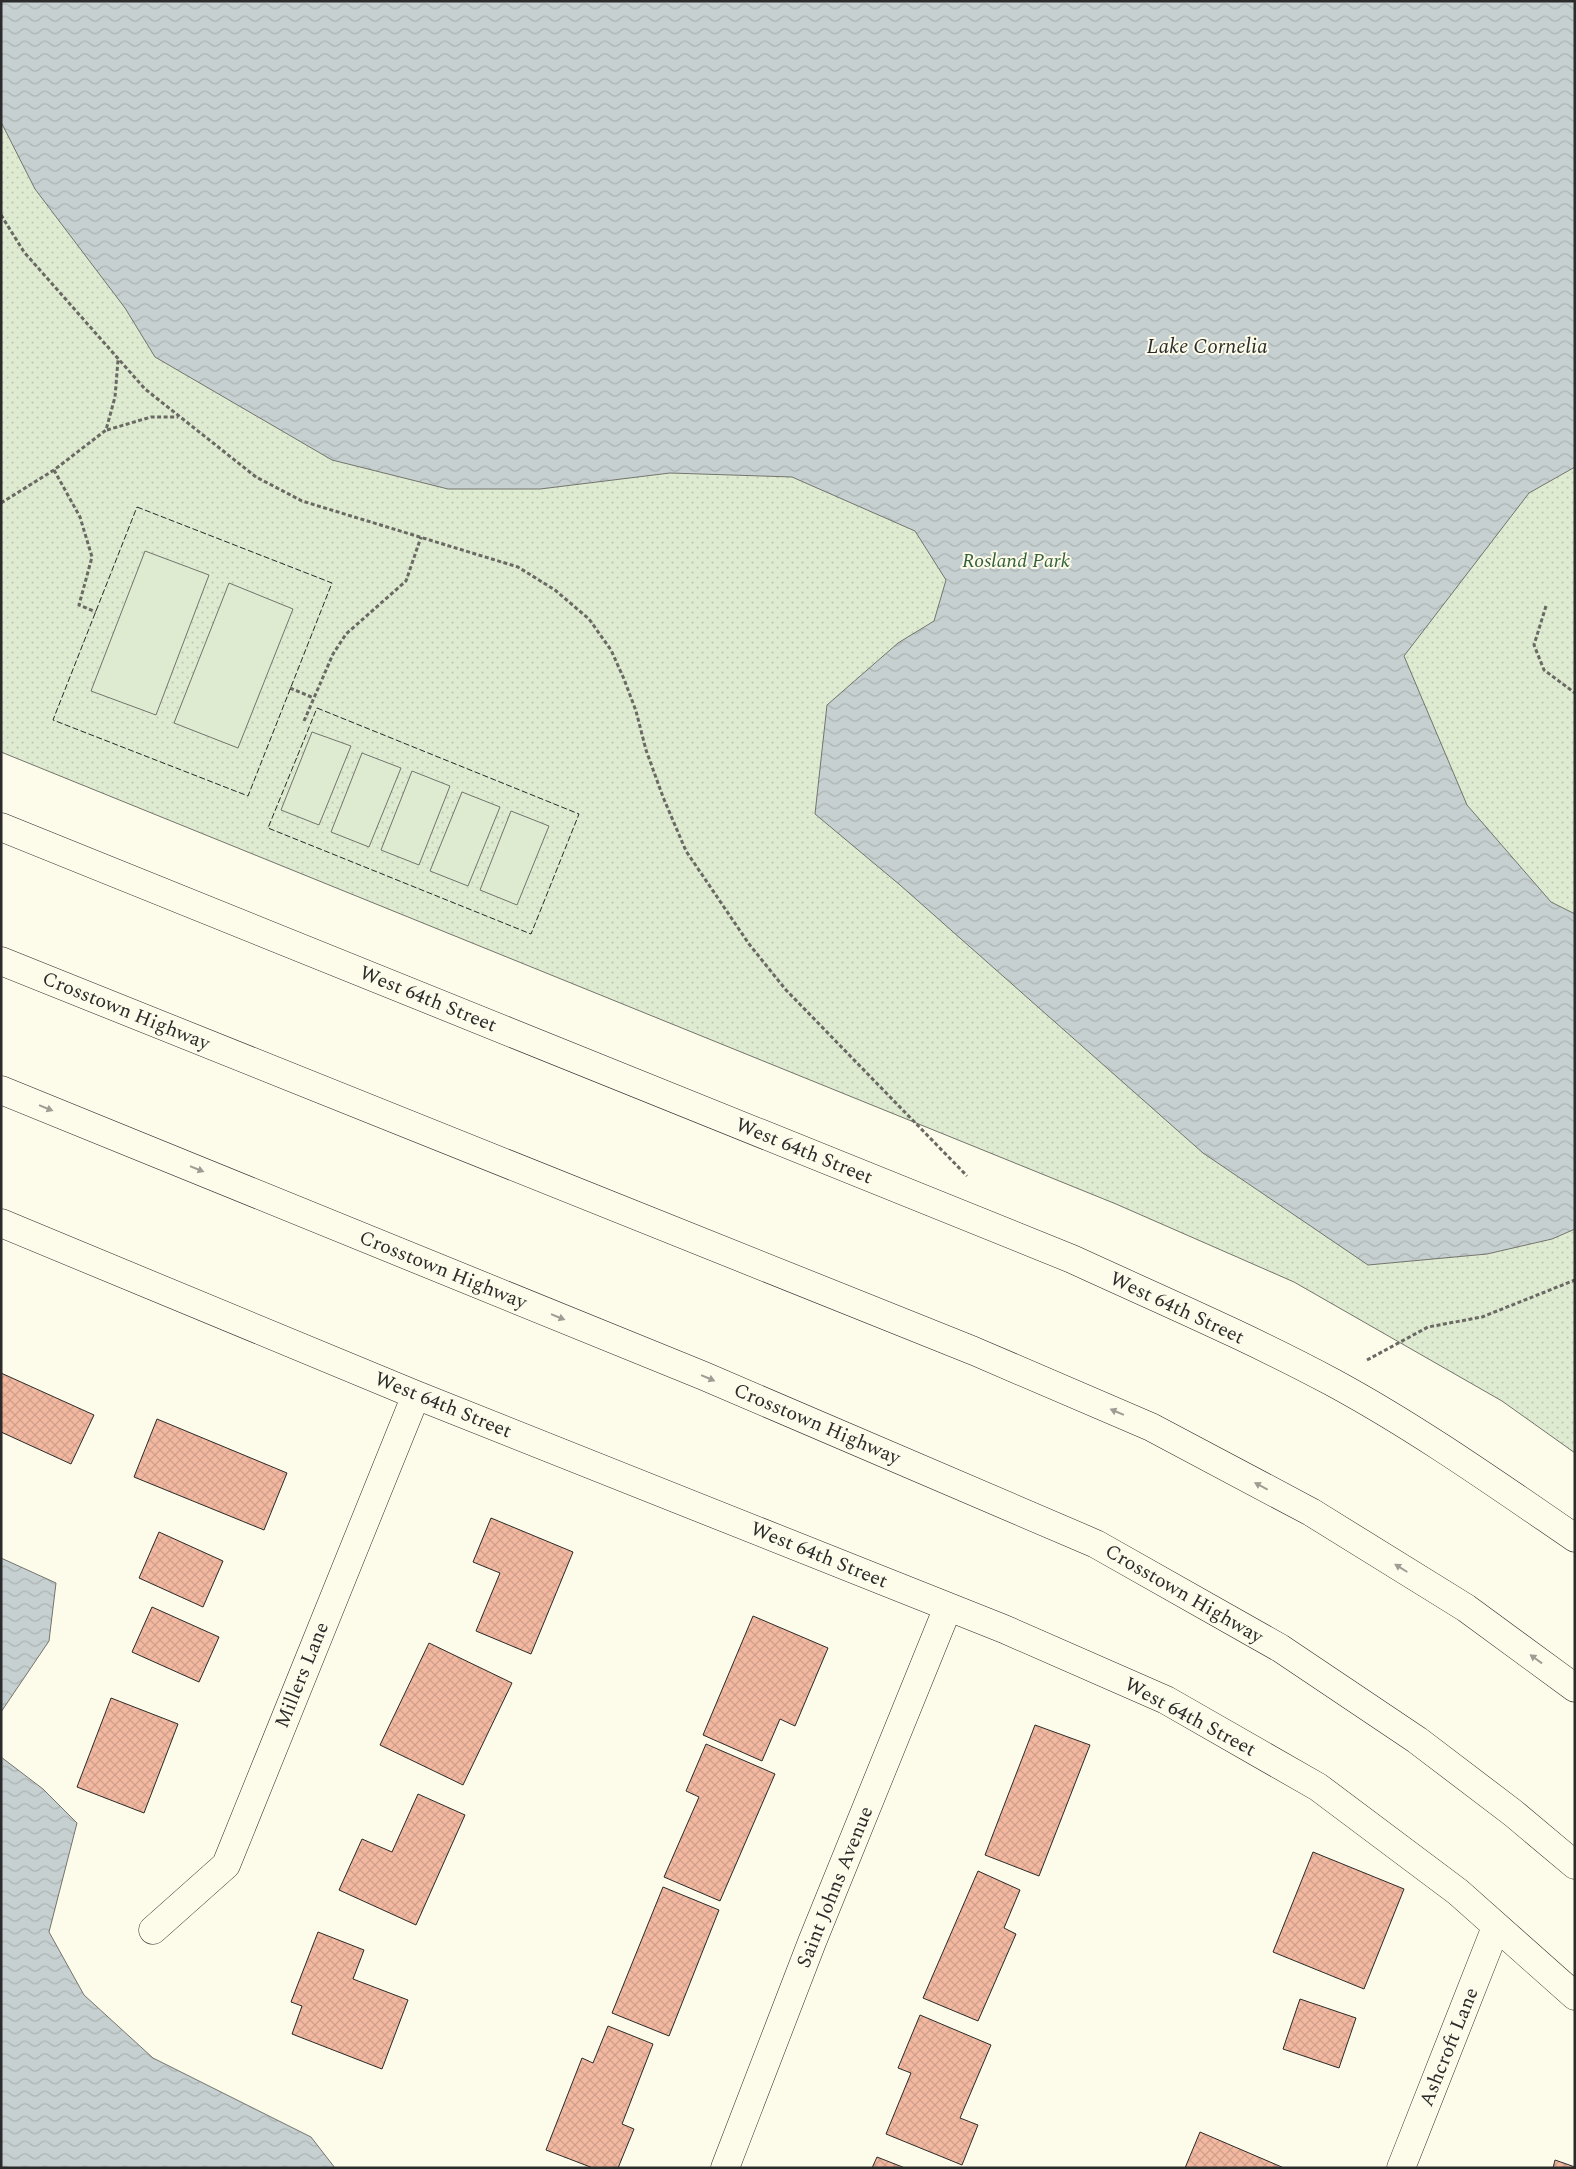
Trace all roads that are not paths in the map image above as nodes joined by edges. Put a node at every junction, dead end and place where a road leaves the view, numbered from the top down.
1 (1, 827) edge
2 (1, 961) edge
3 (1, 1090) edge
4 (1, 1223) edge
5 (416, 1395) junction
6 (1575, 1538) edge
7 (948, 1606) junction
8 (1575, 1688) edge
9 (1575, 1865) edge
10 (1496, 1927) junction
11 (153, 1930) dead end
12 (1575, 1996) edge
13 (725, 2168) edge
14 (1401, 2168) edge

1 - 6 main road, West 64th Street
8 -> 2 main road, Crosstown Highway
3 -> 9 main road, Crosstown Highway
4 - 5 main road, West 64th Street
5 - 7 main road, West 64th Street
5 - 11 main road, Millers Lane
7 - 10 main road, West 64th Street
7 - 13 main road, Saint Johns Avenue
10 - 12 main road, West 64th Street
10 - 14 main road, Ashcroft Lane

